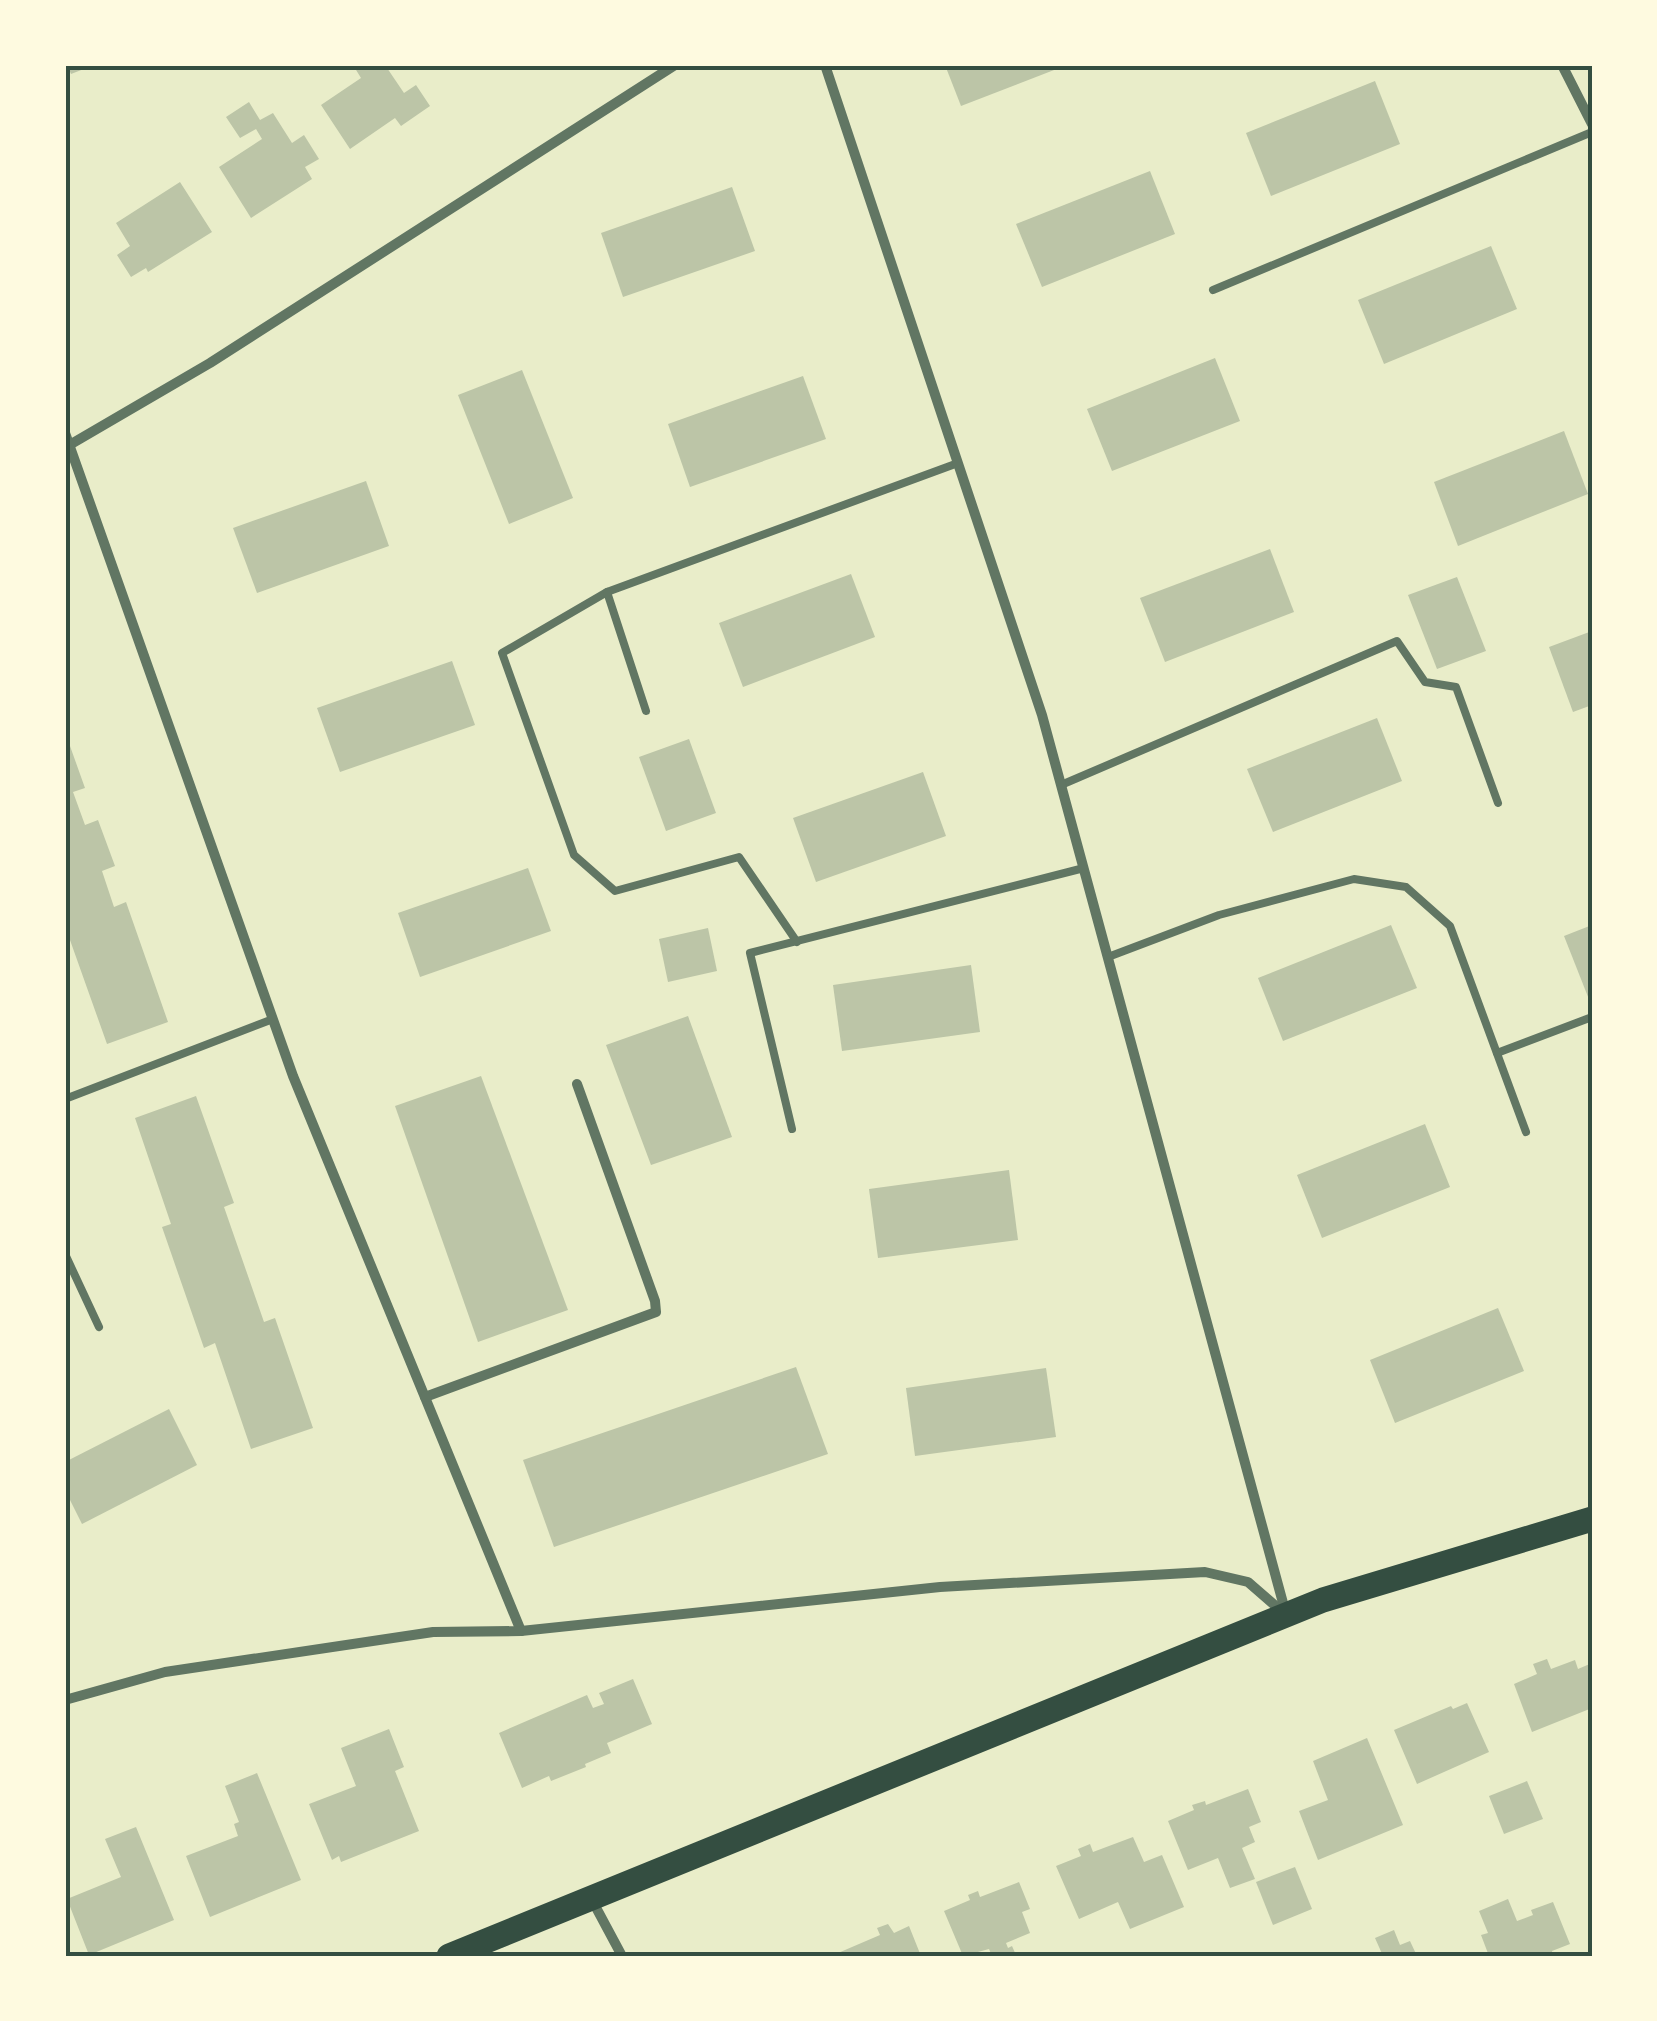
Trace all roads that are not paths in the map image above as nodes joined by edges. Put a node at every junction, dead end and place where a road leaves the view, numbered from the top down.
1 (675, 65) edge
2 (825, 65) edge
3 (1562, 65) edge
4 (1592, 128) edge
5 (1212, 290) dead end
6 (65, 433) edge
7 (67, 447) edge
8 (958, 463) junction
9 (607, 592) junction
10 (646, 711) dead end
11 (1061, 785) junction
12 (1498, 802) dead end
13 (1084, 868) junction
14 (797, 942) junction
15 (1108, 957) junction
16 (1592, 1017) edge
17 (273, 1019) junction
18 (1497, 1053) junction
19 (577, 1084) dead end
20 (65, 1099) edge
21 (792, 1129) dead end
22 (1526, 1132) dead end
23 (65, 1254) edge
24 (100, 1326) dead end
25 (425, 1397) junction
26 (1592, 1519) edge
27 (1286, 1616) junction
28 (521, 1630) junction
29 (65, 1700) edge
30 (592, 1900) junction
31 (449, 1956) edge
32 (622, 1956) edge

1 - 7 street
2 - 8 street
3 - 4 street
4 - 5 lane
6 - 7 street
7 - 17 street
8 - 9 lane
8 - 11 street
9 - 10 lane
9 - 14 lane
11 - 12 lane
11 - 13 street
13 - 14 lane
13 - 15 street
14 - 21 lane
15 - 18 lane
15 - 27 street
16 - 18 lane
17 - 20 lane
17 - 25 street
18 - 22 lane
19 - 25 street
23 - 24 lane
25 - 28 street
26 - 27 main road
27 - 28 street
27 - 30 main road
28 - 29 street
30 - 31 main road
30 - 32 street

